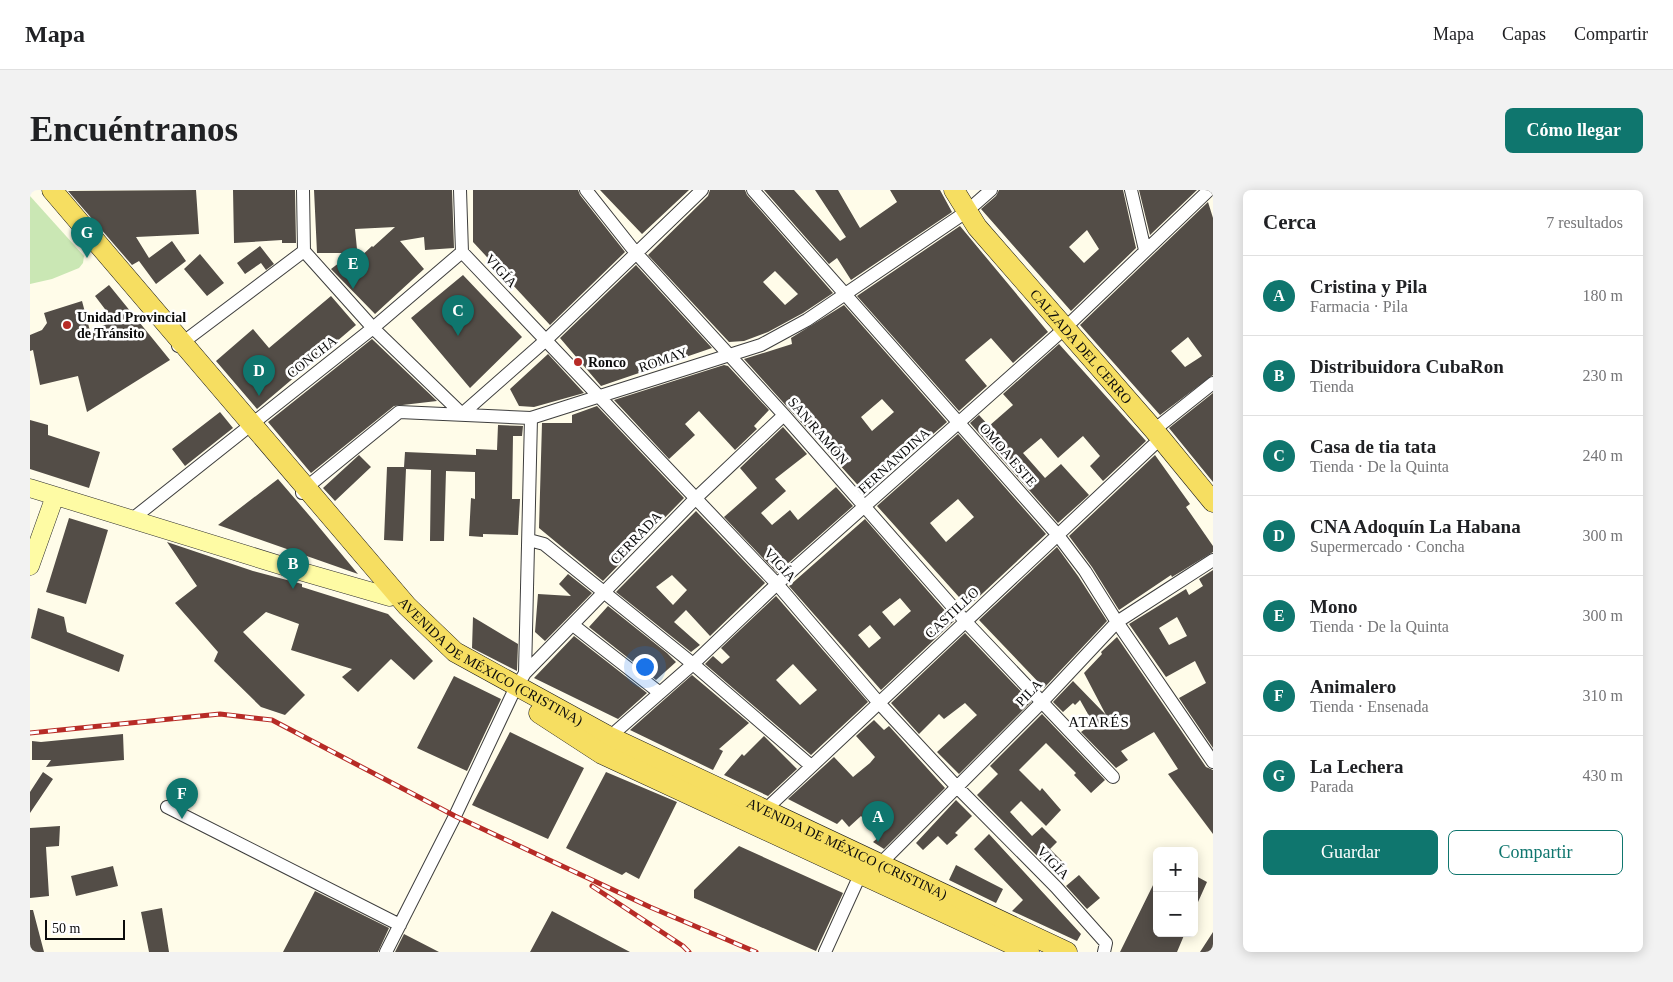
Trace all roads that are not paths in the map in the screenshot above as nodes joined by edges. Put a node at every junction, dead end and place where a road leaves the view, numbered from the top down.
1 (37, 190) edge
2 (52, 190) edge
3 (303, 190) edge
4 (460, 190) edge
5 (586, 190) edge
6 (702, 190) edge
7 (753, 190) edge
8 (954, 190) edge
9 (991, 190) edge
10 (1131, 190) edge
11 (1210, 190) edge
12 (1213, 200) edge
13 (966, 212) junction
14 (1145, 250) junction
15 (304, 251) junction
16 (462, 252) junction
17 (636, 253) junction
18 (844, 294) junction
19 (373, 328) junction
20 (1064, 329) junction
21 (546, 340) junction
22 (179, 345) junction
23 (728, 354) junction
24 (1213, 383) edge
25 (600, 398) junction
26 (462, 414) junction
27 (784, 415) junction
28 (531, 418) junction
29 (960, 422) junction
30 (248, 427) junction
31 (1158, 434) junction
32 (30, 488) edge
33 (303, 491) junction
34 (55, 496) junction
35 (696, 498) junction
36 (1213, 502) edge
37 (865, 507) junction
38 (131, 520) junction
39 (1057, 534) junction
40 (530, 540) junction
41 (1213, 560) edge
42 (30, 566) edge
43 (777, 584) junction
44 (603, 594) junction
45 (399, 601) junction
46 (966, 622) junction
47 (1117, 622) junction
48 (573, 625) junction
49 (693, 664) junction
50 (518, 685) junction
51 (660, 693) junction
52 (1042, 702) junction
53 (879, 703) junction
54 (603, 744) junction
55 (1213, 762) edge
56 (810, 765) junction
57 (1113, 777) dead end
58 (957, 788) junction
59 (167, 807) dead end
60 (764, 810) junction
61 (880, 864) junction
62 (860, 874) junction
63 (400, 924) junction
64 (386, 952) edge
65 (825, 952) edge
66 (1028, 952) edge
67 (1067, 952) edge
68 (1104, 952) edge

1 - 22 main road, AVENIDA DE MÉXICO (CRISTINA)
2 - 22 main road, AVENIDA DE MÉXICO (CRISTINA)
3 - 15 street
4 - 16 street
5 - 17 street, SAN RAMÓN
6 - 17 street
7 - 18 street, OMOA ESTE
8 - 13 main road, CALZADA DEL CERRO
9 - 13 street, ROMAY
10 - 14 street
11 - 12 street
11 - 14 street, FERNANDINA
13 - 18 street, ROMAY
13 - 20 main road, CALZADA DEL CERRO
14 - 20 street, FERNANDINA
15 - 19 street
15 - 22 street
16 - 19 street, CONCHA
16 - 21 street, VIGÍA
17 - 21 street
17 - 23 street, SAN RAMÓN
18 - 23 street, ROMAY
18 - 29 street, OMOA ESTE
19 - 26 street
19 - 30 street, CONCHA
20 - 29 street, FERNANDINA
20 - 31 main road, CALZADA DEL CERRO
21 - 25 street, VIGÍA
21 - 26 street
22 - 30 main road, AVENIDA DE MÉXICO (CRISTINA)
23 - 25 street, ROMAY
23 - 27 street, SAN RAMÓN
24 - 31 street, CASTILLO
25 - 28 street, ROMAY
25 - 35 street, VIGÍA
26 - 28 street, ROMAY
26 - 33 street, ROMAY
27 - 35 street, CERRADA
27 - 37 street, SAN RAMÓN
28 - 40 street
29 - 37 street, FERNANDINA
29 - 39 street, OMOA ESTE
30 - 33 main road, AVENIDA DE MÉXICO (CRISTINA)
30 - 38 street, CONCHA
31 - 36 main road, CALZADA DEL CERRO
31 - 39 street, CASTILLO
32 - 34 main road
33 - 45 main road, AVENIDA DE MÉXICO (CRISTINA)
34 - 38 main road
34 - 42 main road
35 - 43 street, VIGÍA
35 - 44 street, CERRADA
37 - 43 street, FERNANDINA
37 - 46 street, SAN RAMÓN
38 - 45 main road
39 - 46 street, CASTILLO
39 - 47 street, OMOA ESTE
40 - 44 street
40 - 50 street
41 - 47 street, PILA
43 - 49 street, FERNANDINA
43 - 53 street, VIGÍA
44 - 48 street, CERRADA
44 - 49 street
45 - 50 main road, AVENIDA DE MÉXICO (CRISTINA)
46 - 52 street, SAN RAMÓN
46 - 53 street, CASTILLO
47 - 52 street, PILA
47 - 55 street, OMOA ESTE
48 - 50 street, CERRADA
48 - 51 street
49 - 51 street, FERNANDINA
49 - 56 street
50 - 54 main road, AVENIDA DE MÉXICO (CRISTINA)
50 - 63 street
51 - 54 street, FERNANDINA
52 - 57 street, SAN RAMÓN
52 - 58 street, PILA
53 - 56 street, CASTILLO
53 - 58 street, VIGÍA
54 - 60 main road, AVENIDA DE MÉXICO (CRISTINA)
54 - 62 main road, AVENIDA DE MÉXICO (CRISTINA)
56 - 60 street, CASTILLO
58 - 61 street, PILA
58 - 68 street, VIGÍA
59 - 63 street
60 - 61 main road, AVENIDA DE MÉXICO (CRISTINA)
61 - 67 main road, AVENIDA DE MÉXICO (CRISTINA)
62 - 65 street
62 - 66 main road, AVENIDA DE MÉXICO (CRISTINA)
63 - 64 street

